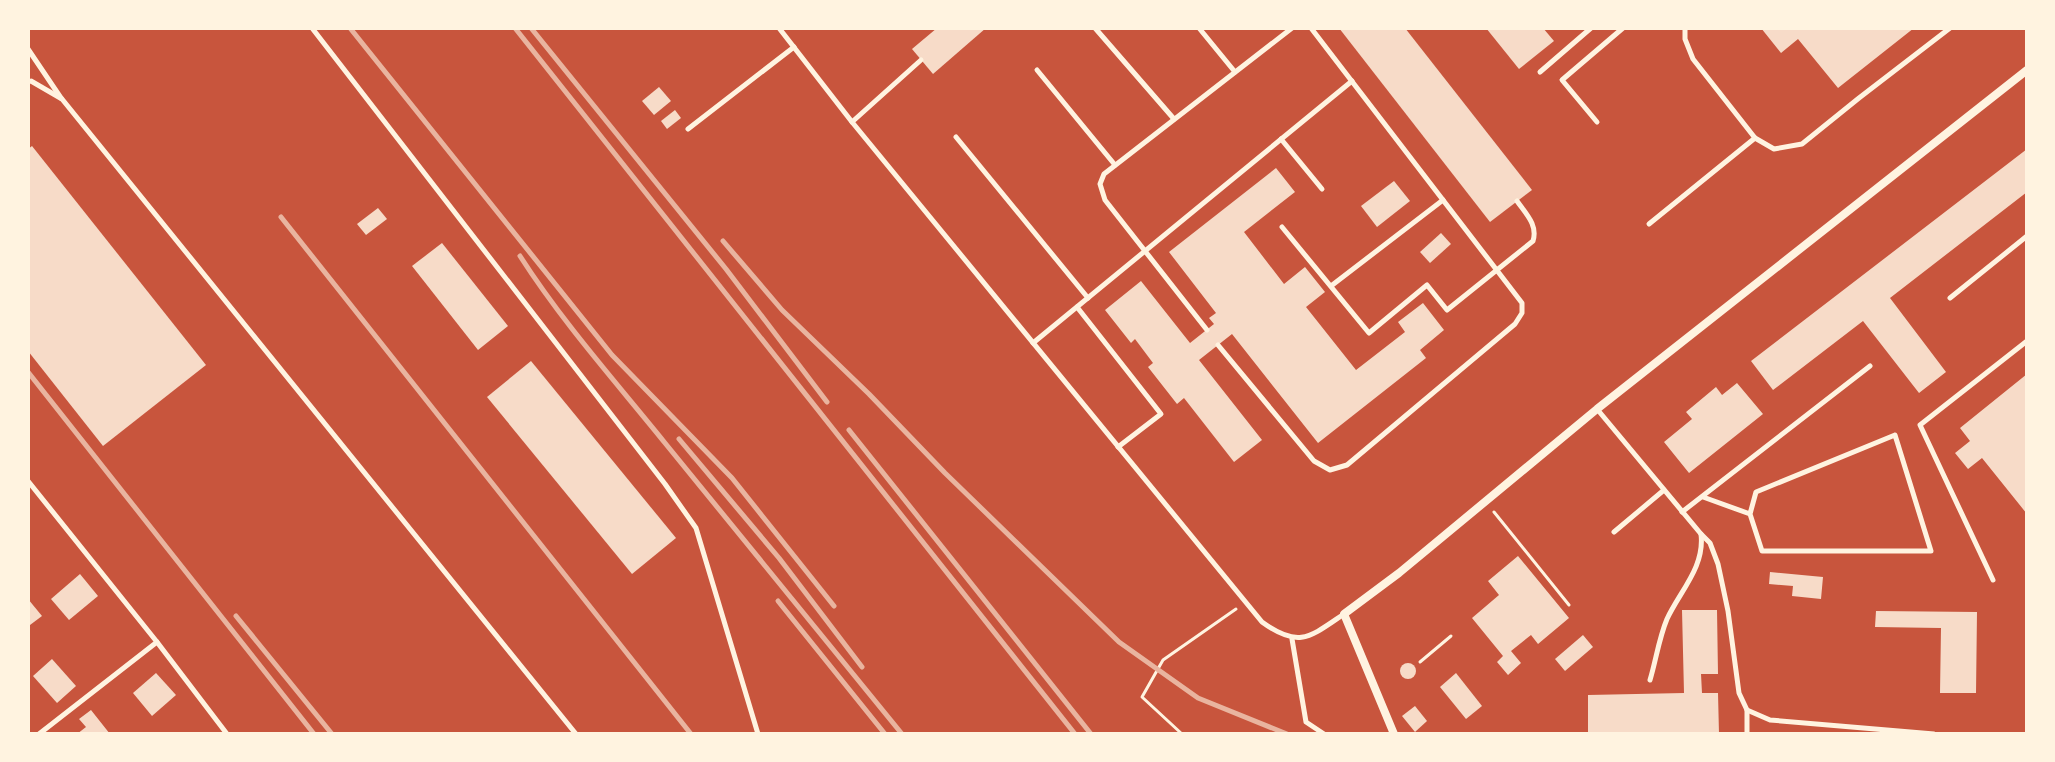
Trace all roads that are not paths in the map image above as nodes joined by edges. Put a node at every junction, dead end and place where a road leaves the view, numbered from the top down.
1 (312, 28) edge
2 (779, 28) edge
3 (1095, 28) edge
4 (1199, 28) edge
5 (1292, 28) edge
6 (1311, 28) edge
7 (1591, 28) edge
8 (1623, 28) edge
9 (1685, 28) edge
10 (1950, 28) edge
11 (794, 47) junction
12 (29, 50) edge
13 (921, 60) dead end
14 (1037, 70) dead end
15 (2027, 70) edge
16 (1235, 72) junction
17 (1540, 72) dead end
18 (1352, 81) junction
19 (29, 82) edge
20 (62, 99) junction
21 (1174, 119) junction
22 (852, 122) junction
23 (1597, 122) dead end
24 (688, 129) dead end
25 (956, 137) dead end
26 (1755, 138) junction
27 (1281, 139) junction
28 (1115, 165) junction
29 (1322, 189) dead end
30 (1443, 200) junction
31 (1517, 201) dead end
32 (1649, 224) dead end
33 (1282, 227) dead end
34 (2027, 236) edge
35 (1144, 253) junction
36 (1497, 270) junction
37 (1331, 286) junction
38 (1088, 298) junction
39 (1950, 298) dead end
40 (1077, 307) junction
41 (1207, 330) dead end
42 (2027, 341) edge
43 (1033, 343) junction
44 (1218, 345) dead end
45 (1870, 366) dead end
46 (1597, 409) junction
47 (1118, 447) junction
48 (28, 481) edge
49 (1664, 490) junction
50 (1703, 497) junction
51 (1682, 512) junction
52 (1750, 514) junction
53 (1614, 532) dead end
54 (1701, 534) junction
55 (1993, 580) dead end
56 (1344, 614) junction
57 (1292, 639) junction
58 (157, 642) junction
59 (1650, 680) dead end
60 (1747, 710) junction
61 (39, 734) edge
62 (227, 734) edge
63 (576, 734) edge
64 (758, 734) edge
65 (1324, 734) edge
66 (1394, 734) edge
67 (1747, 734) edge
68 (1934, 734) edge

1 - 64 lane
2 - 11 lane
3 - 21 lane
4 - 16 lane
5 - 16 lane
6 - 18 lane
7 - 17 lane
8 - 23 lane
9 - 26 lane
10 - 26 lane
11 - 22 lane
11 - 24 lane
12 - 20 lane
13 - 22 lane
14 - 28 lane
15 - 46 street
16 - 21 lane
18 - 27 lane
18 - 30 lane
19 - 20 lane
20 - 63 lane
21 - 28 lane
22 - 43 lane
25 - 38 lane
26 - 32 lane
27 - 29 lane
27 - 35 lane
28 - 35 lane
30 - 36 lane
30 - 37 lane
31 - 36 lane
33 - 37 lane
34 - 39 lane
35 - 38 lane
35 - 41 lane
36 - 37 lane
36 - 44 lane
38 - 40 lane
40 - 43 lane
40 - 47 lane
42 - 55 lane
43 - 47 lane
45 - 50 lane
46 - 49 lane
46 - 56 street
47 - 57 lane
48 - 58 lane
49 - 51 lane
49 - 53 lane
50 - 51 lane
50 - 52 lane
51 - 54 lane
52 - 52 lane
54 - 59 lane
54 - 60 lane
56 - 57 lane
56 - 66 street
57 - 65 lane
58 - 61 lane
58 - 62 lane
60 - 67 lane
60 - 68 lane

